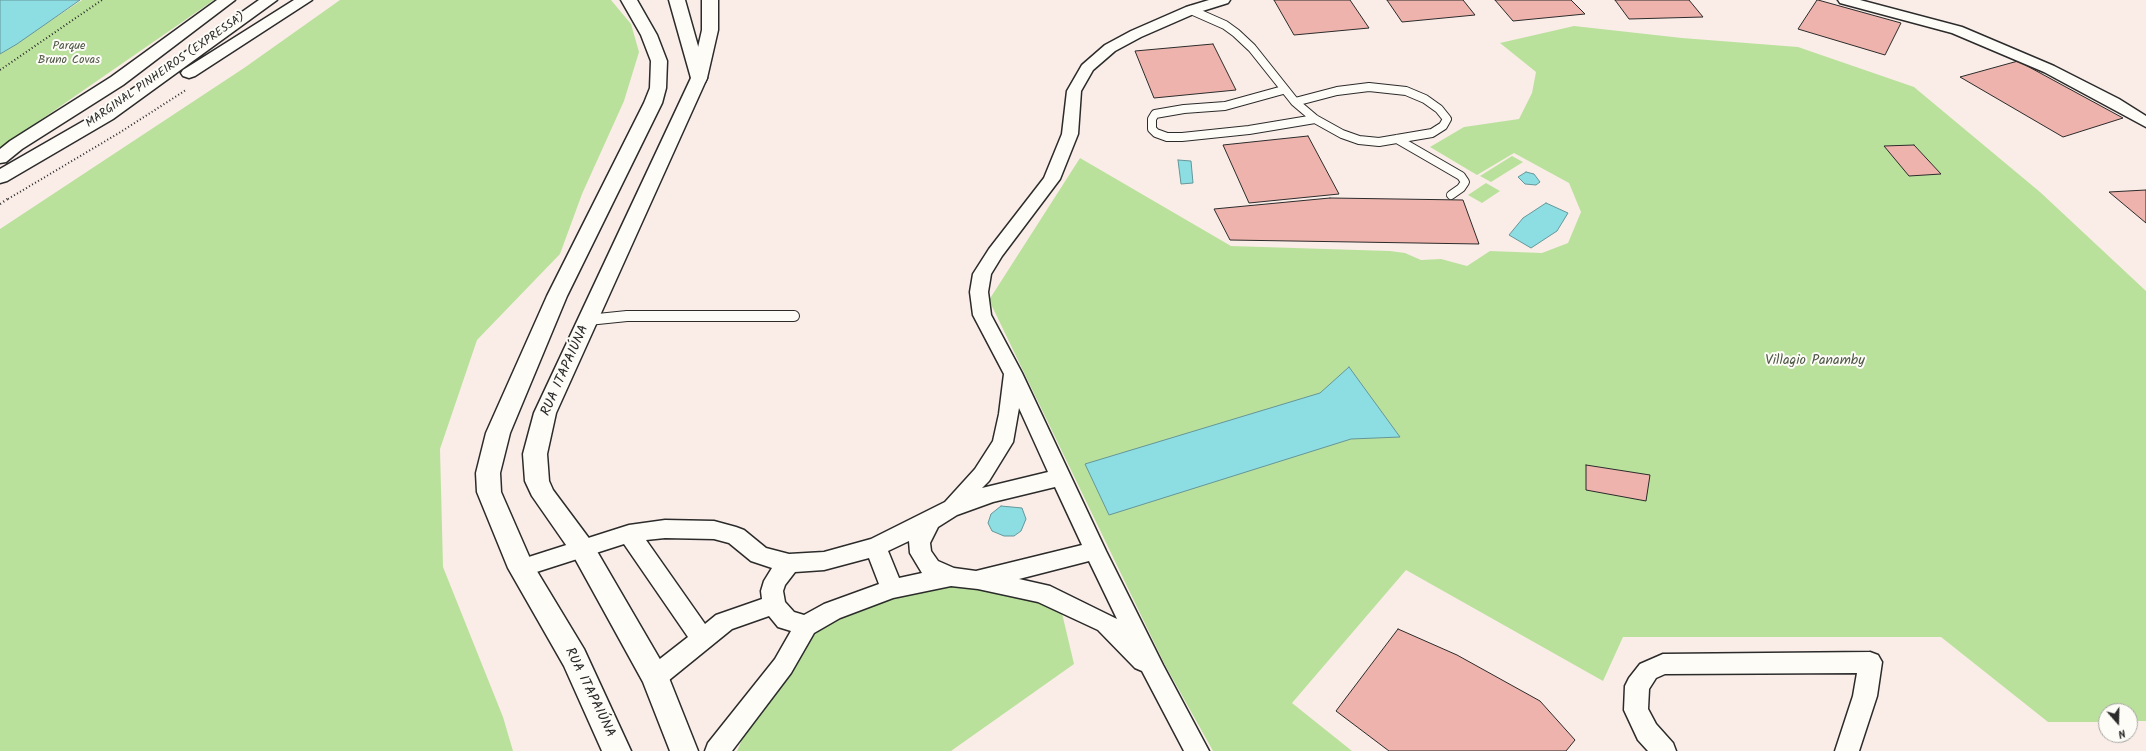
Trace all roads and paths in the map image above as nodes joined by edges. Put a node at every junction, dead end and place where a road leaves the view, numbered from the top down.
1 (102, 0) edge
2 (227, 0) edge
3 (268, 0) edge
4 (304, 0) edge
5 (629, 0) edge
6 (677, 0) edge
7 (710, 0) edge
8 (1223, 0) edge
9 (1845, 0) edge
10 (1191, 10) junction
11 (0, 70) edge
12 (699, 78) junction
13 (189, 88) dead end
14 (1284, 90) junction
15 (1294, 102) junction
16 (107, 115) junction
17 (1315, 119) junction
18 (2146, 122) edge
19 (1397, 139) junction
20 (0, 158) edge
21 (0, 177) edge
22 (1451, 195) dead end
23 (0, 204) edge
24 (794, 316) dead end
25 (588, 320) junction
26 (1013, 373) junction
27 (1062, 477) junction
28 (950, 508) junction
29 (930, 521) junction
30 (629, 534) junction
31 (876, 546) junction
32 (582, 548) junction
33 (1095, 551) junction
34 (789, 563) junction
35 (521, 568) junction
36 (951, 577) junction
37 (976, 580) junction
38 (892, 589) junction
39 (774, 605) junction
40 (806, 626) junction
41 (702, 638) junction
42 (1155, 673) junction
43 (656, 677) junction
44 (617, 751) edge
45 (684, 751) edge
46 (717, 751) edge
47 (1197, 751) edge
48 (1664, 751) edge
49 (1847, 751) edge

1 - 11 path
2 - 20 main road
3 - 16 main road, MARGINAL PINHEIROS (EXPRESSA)
4 - 16 main road
5 - 35 main road, RUA ITAPAIÚNA
6 - 12 main road
7 - 12 main road, RUA ITAPAIÚNA
8 - 10 street
9 - 18 street
10 - 14 lane
10 - 26 street
12 - 25 main road, RUA ITAPAIÚNA
13 - 23 path
14 - 15 lane
14 - 17 lane
15 - 17 lane
15 - 19 lane
16 - 21 main road, MARGINAL PINHEIROS (EXPRESSA)
17 - 19 lane
19 - 22 lane
24 - 25 lane
25 - 32 main road, RUA ITAPAIÚNA
26 - 27 street
26 - 28 street
27 - 28 street
27 - 33 street
28 - 29 street
29 - 31 street
29 - 36 street
30 - 32 street
30 - 34 street
30 - 41 street
31 - 34 street
31 - 38 street
32 - 35 street
32 - 43 main road, RUA ITAPAIÚNA
33 - 37 street
33 - 42 street
34 - 39 street
35 - 44 main road, RUA ITAPAIÚNA
36 - 37 street
36 - 38 street
37 - 42 street
38 - 40 street
39 - 40 street
39 - 41 street
40 - 46 street
41 - 43 street
42 - 47 street
43 - 45 main road, RUA ITAPAIÚNA
48 - 49 street

